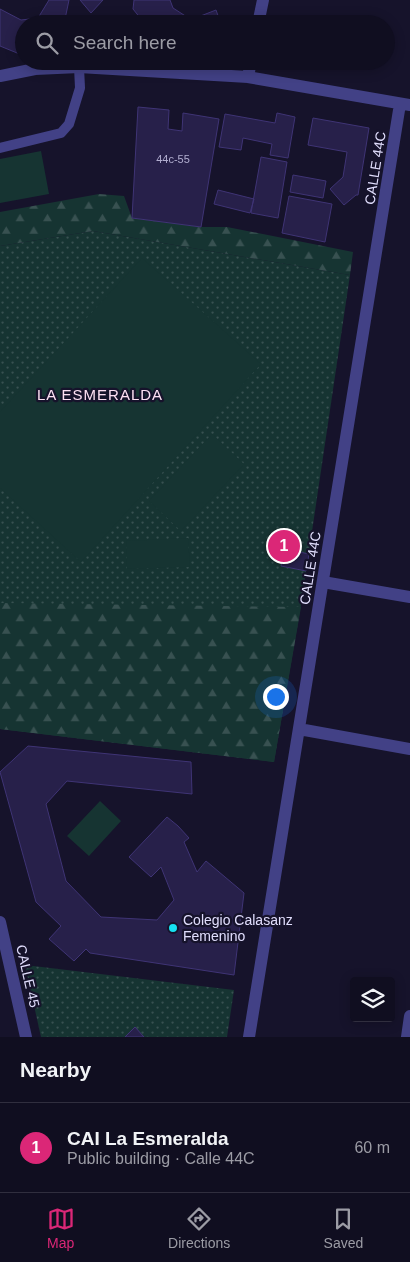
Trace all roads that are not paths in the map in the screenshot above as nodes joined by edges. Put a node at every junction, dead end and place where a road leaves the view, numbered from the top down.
1 (263, 0) edge
2 (260, 15) edge
3 (31, 70) edge
4 (79, 70) edge
5 (130, 70) edge
6 (249, 70) edge
7 (0, 76) edge
8 (248, 77) junction
9 (405, 104) edge
10 (0, 148) edge
11 (323, 582) junction
12 (410, 597) edge
13 (299, 729) junction
14 (410, 749) edge
15 (0, 922) edge
16 (410, 1016) edge
17 (26, 1037) edge
18 (249, 1037) edge
19 (407, 1037) edge

1 - 2 street
3 - 7 street
4 - 10 lane
5 - 8 street
6 - 8 street
8 - 9 street
9 - 11 street, CALLE 44C
11 - 12 street
11 - 13 street, CALLE 44C
13 - 14 street
13 - 18 street, CALLE 44C
15 - 17 street, CALLE 45
16 - 19 street

